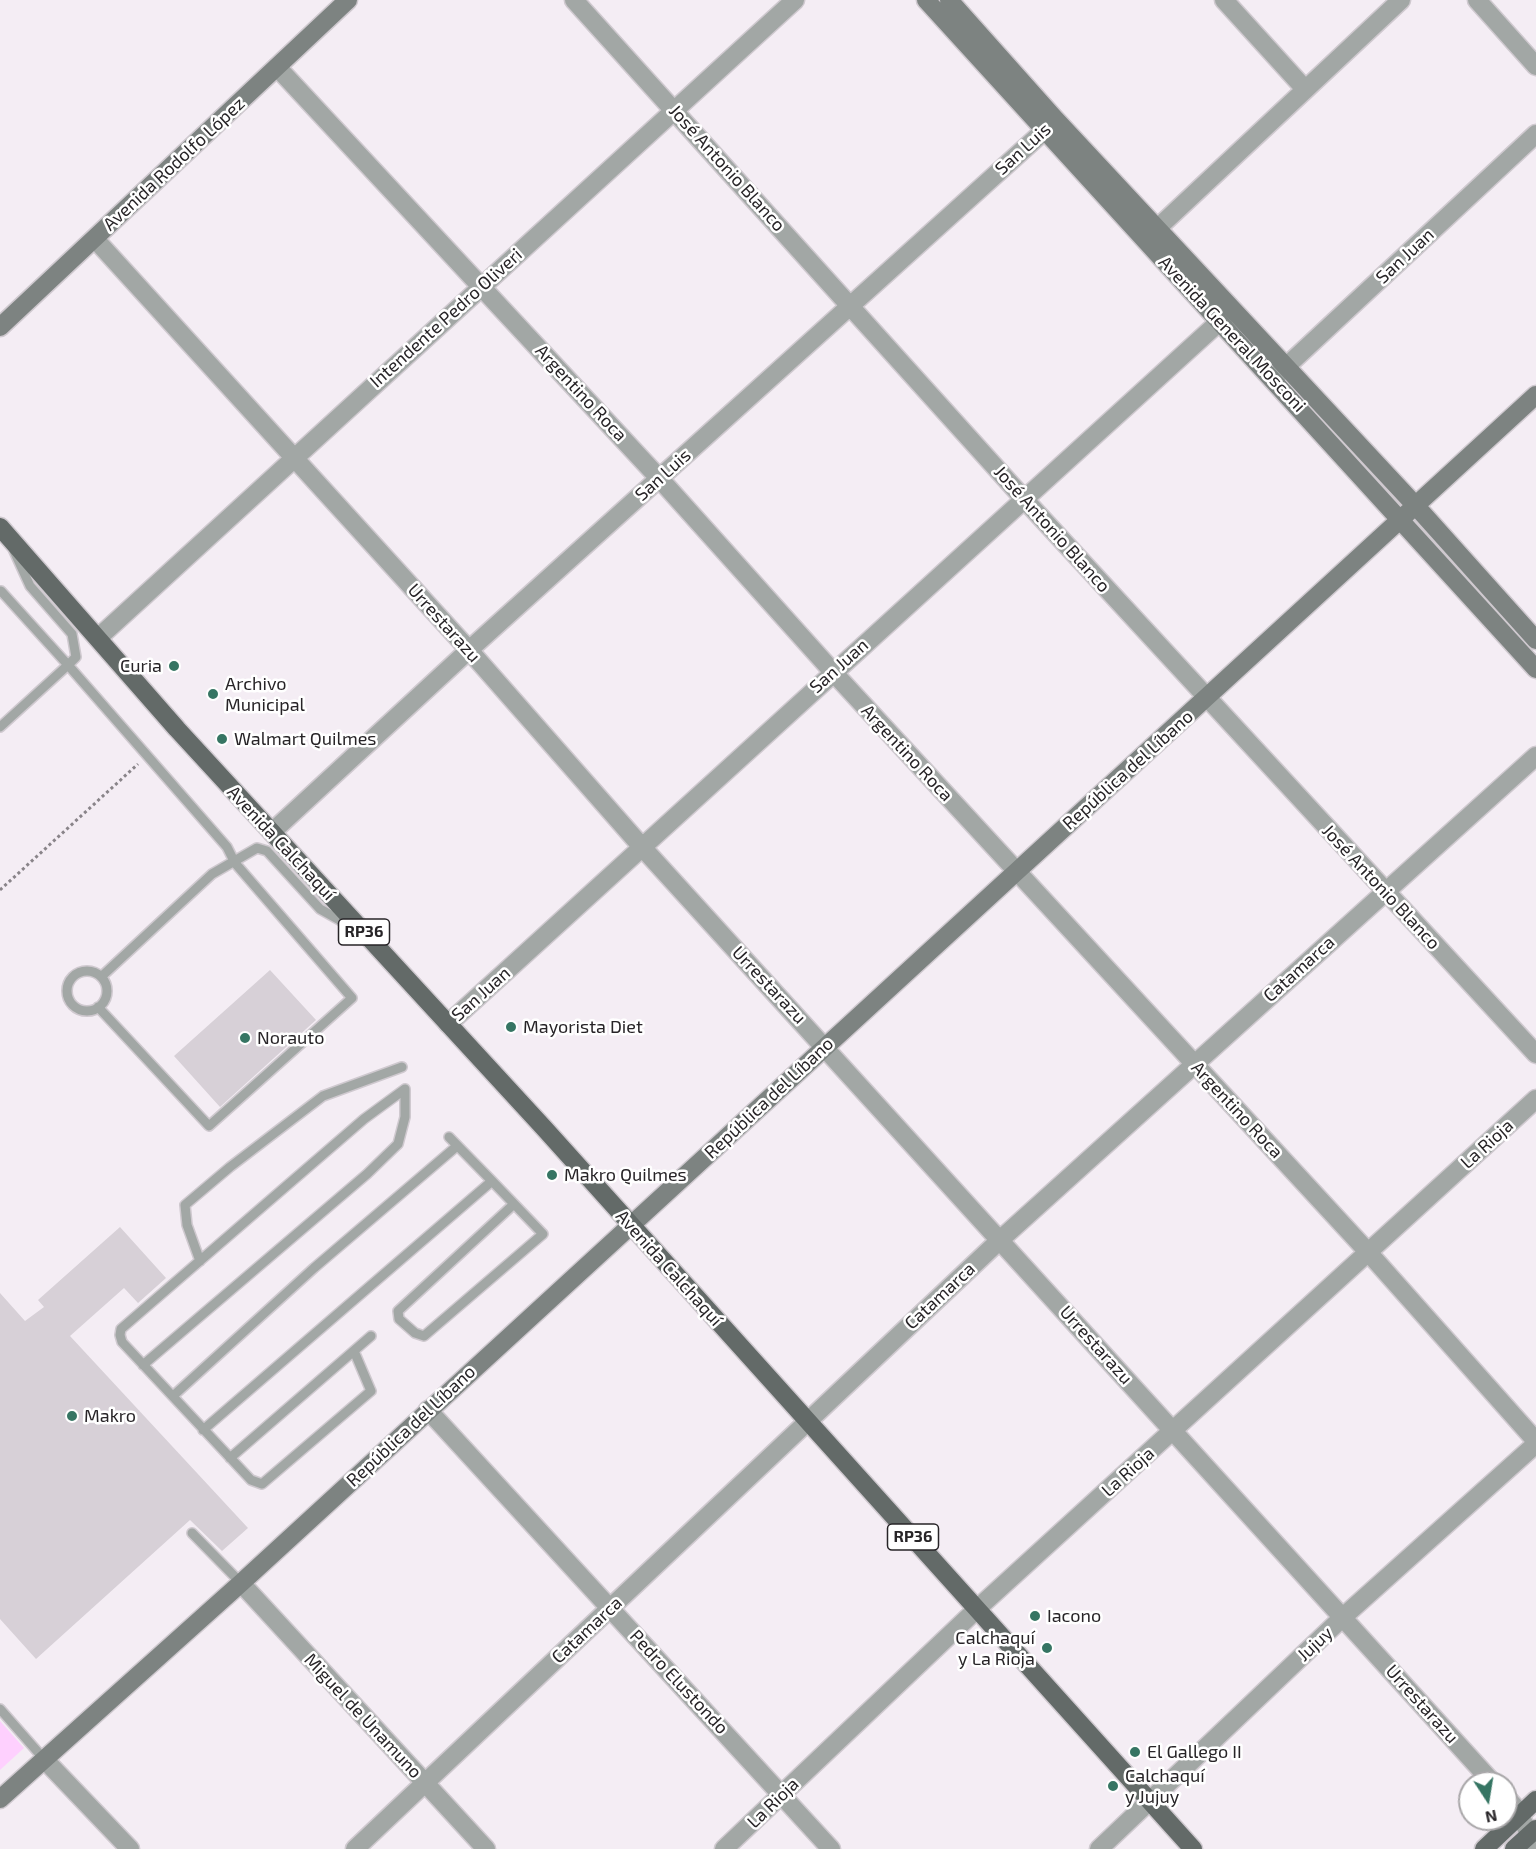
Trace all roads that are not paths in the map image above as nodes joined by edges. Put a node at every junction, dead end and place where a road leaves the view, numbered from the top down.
1 (348, 0) edge
2 (574, 0) edge
3 (795, 0) edge
4 (926, 0) edge
5 (949, 0) edge
6 (1224, 0) edge
7 (1401, 0) edge
8 (1477, 0) edge
9 (1536, 66) edge
10 (277, 68) junction
11 (1304, 88) junction
12 (675, 110) junction
13 (1050, 125) junction
14 (1536, 134) edge
15 (1152, 235) junction
16 (94, 238) junction
17 (482, 285) junction
18 (851, 304) junction
19 (1227, 316) junction
20 (0, 327) edge
21 (1280, 372) junction
22 (1536, 394) edge
23 (294, 457) junction
24 (660, 478) junction
25 (1024, 499) junction
26 (1415, 505) junction
27 (1401, 518) junction
28 (3, 530) edge
29 (1, 591) edge
30 (98, 638) junction
31 (1536, 640) edge
32 (469, 650) junction
33 (68, 665) junction
34 (1536, 669) edge
35 (832, 672) junction
36 (1207, 698) junction
37 (0, 727) edge
38 (1536, 756) edge
39 (272, 832) junction
40 (642, 847) junction
41 (235, 863) junction
42 (1015, 871) junction
43 (1385, 891) junction
44 (365, 934) junction
45 (101, 977) junction
46 (98, 1007) junction
47 (448, 1024) junction
48 (824, 1046) junction
49 (1536, 1054) edge
50 (1194, 1064) junction
51 (402, 1068) dead end
52 (1536, 1099) edge
53 (449, 1137) dead end
54 (457, 1146) junction
55 (492, 1181) junction
56 (514, 1204) junction
57 (630, 1226) junction
58 (1001, 1239) junction
59 (1368, 1252) junction
60 (200, 1261) junction
61 (371, 1336) dead end
62 (354, 1351) junction
63 (143, 1365) junction
64 (173, 1396) junction
65 (428, 1410) junction
66 (806, 1421) junction
67 (204, 1430) junction
68 (1174, 1431) junction
69 (1536, 1442) edge
70 (230, 1458) junction
71 (192, 1533) dead end
72 (241, 1583) junction
73 (610, 1608) junction
74 (978, 1608) junction
75 (1343, 1617) junction
76 (0, 1709) edge
77 (44, 1759) junction
78 (1482, 1771) edge
79 (425, 1783) junction
80 (782, 1794) junction
81 (0, 1799) edge
82 (1536, 1800) edge
83 (1149, 1801) junction
84 (1519, 1815) junction
85 (1534, 1837) edge
86 (129, 1849) edge
87 (356, 1849) edge
88 (486, 1849) edge
89 (724, 1849) edge
90 (831, 1849) edge
91 (1099, 1849) edge
92 (1193, 1849) edge
93 (1484, 1849) edge
94 (1514, 1849) edge

1 - 10 street, Avenida Rodolfo López
2 - 12 street, José Antonio Blanco
3 - 12 street, Intendente Pedro Oliveri
4 - 13 street, Avenida General Mosconi
5 - 13 street, Avenida General Mosconi
6 - 11 street
7 - 11 street
8 - 9 street
10 - 16 street, Avenida Rodolfo López
10 - 17 street, Argentino Roca
11 - 15 street
12 - 17 street, Intendente Pedro Oliveri
12 - 18 street, José Antonio Blanco
13 - 15 street, Avenida General Mosconi
13 - 18 street, San Luis
14 - 21 street, San Juan
15 - 19 street, Avenida General Mosconi
16 - 20 street, Avenida Rodolfo López
16 - 23 street, Urrestarazu
17 - 23 street, Intendente Pedro Oliveri
17 - 24 street, Argentino Roca
18 - 24 street, San Luis
18 - 25 street, José Antonio Blanco
19 - 21 street, Avenida General Mosconi
19 - 25 street, San Juan
21 - 26 street, Avenida General Mosconi
21 - 27 street, Avenida General Mosconi
22 - 26 street, República del Líbano
23 - 30 street, Intendente Pedro Oliveri
23 - 32 street, Urrestarazu
24 - 32 street, San Luis
24 - 35 street, Argentino Roca
25 - 35 street, San Juan
25 - 36 street, José Antonio Blanco
26 - 27 street, República del Líbano
26 - 31 street, Avenida General Mosconi
27 - 34 street, Avenida General Mosconi
27 - 36 street, República del Líbano
28 - 30 main road, Avenida Calchaquí / RP36
28 - 33 lane
29 - 33 lane
30 - 39 main road, Avenida Calchaquí / RP36
32 - 39 street, San Luis
32 - 40 street, Urrestarazu
33 - 37 lane
33 - 41 lane
35 - 40 street, San Juan
35 - 42 street, Argentino Roca
36 - 42 street, República del Líbano
36 - 43 street, José Antonio Blanco
38 - 43 street, Catamarca
39 - 44 main road, Avenida Calchaquí / RP36
40 - 47 street, San Juan
40 - 48 street, Urrestarazu
41 - 44 lane
41 - 45 lane
41 - 46 lane
42 - 48 street, República del Líbano
42 - 50 street, Argentino Roca
43 - 49 street, José Antonio Blanco
43 - 50 street, Catamarca
44 - 47 main road, Avenida Calchaquí / RP36
45 - 46 lane
45 - 46 lane
47 - 57 main road, Avenida Calchaquí / RP36
48 - 57 street, República del Líbano
48 - 58 street, Urrestarazu
50 - 58 street, Catamarca
50 - 59 street, Argentino Roca
51 - 60 lane
52 - 59 street, La Rioja
53 - 54 lane
54 - 55 lane
54 - 64 lane
55 - 56 lane
55 - 67 lane
56 - 56 lane
57 - 65 street, República del Líbano
57 - 66 main road, Avenida Calchaquí / RP36
58 - 66 street, Catamarca
58 - 68 street, Urrestarazu
59 - 68 street, La Rioja
59 - 69 street, Argentino Roca
60 - 63 lane
60 - 63 lane
61 - 62 lane
62 - 70 lane
62 - 70 lane
63 - 64 lane
64 - 67 lane
65 - 72 street, República del Líbano
65 - 73 street, Pedro Elustondo
66 - 73 street, Catamarca
66 - 74 main road, Avenida Calchaquí / RP36
67 - 70 lane
68 - 74 street, La Rioja
68 - 75 street, Urrestarazu
69 - 75 street, Jujuy
71 - 72 lane
72 - 77 street, República del Líbano
72 - 79 street, Miguel de Unamuno
73 - 79 street, Catamarca
73 - 80 street, Pedro Elustondo
74 - 80 street, La Rioja
74 - 83 main road, Avenida Calchaquí / RP36
75 - 78 street, Urrestarazu
75 - 83 street, Jujuy
76 - 77 lane
77 - 81 street, República del Líbano
77 - 86 street
79 - 87 street, Catamarca
79 - 88 street, Miguel de Unamuno
80 - 89 street, La Rioja
80 - 90 street, Pedro Elustondo
82 - 84 main road
83 - 91 street, Jujuy
83 - 92 main road, Avenida Calchaquí / RP36
84 - 85 street
84 - 93 main road
85 - 94 main road

